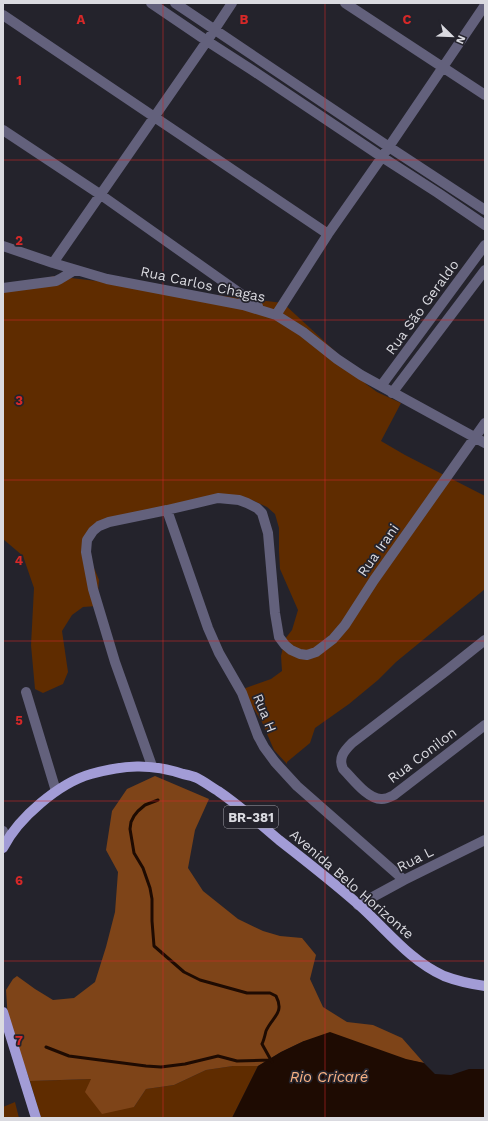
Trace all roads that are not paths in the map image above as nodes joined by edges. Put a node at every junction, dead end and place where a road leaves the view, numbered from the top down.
1 (151, 3) edge
2 (175, 3) edge
3 (232, 3) edge
4 (345, 3) edge
5 (485, 5) edge
6 (3, 15) edge
7 (214, 30) junction
8 (207, 42) junction
9 (444, 67) junction
10 (485, 95) edge
11 (153, 117) junction
12 (3, 130) edge
13 (389, 147) junction
14 (382, 158) junction
15 (101, 195) junction
16 (485, 210) edge
17 (485, 225) edge
18 (328, 234) junction
19 (485, 245) edge
20 (3, 246) edge
21 (53, 263) junction
22 (76, 270) junction
23 (485, 270) edge
24 (3, 288) edge
25 (263, 310) junction
26 (276, 315) junction
27 (381, 386) junction
28 (392, 393) junction
29 (485, 424) edge
30 (474, 438) junction
31 (485, 443) edge
32 (167, 510) junction
33 (485, 640) edge
34 (26, 692) dead end
35 (485, 726) edge
36 (152, 766) junction
37 (56, 791) junction
38 (4, 839) edge
39 (485, 840) edge
40 (404, 880) junction
41 (358, 905) junction
42 (485, 986) edge
43 (3, 1012) edge
44 (36, 1118) edge

1 - 8 street
2 - 7 street
3 - 7 street
4 - 9 street
5 - 9 street
6 - 11 street
7 - 8 street
7 - 13 street
8 - 11 street
8 - 14 street
9 - 10 street
9 - 13 street
11 - 15 street
11 - 18 street
12 - 15 street
13 - 14 street
13 - 16 street
14 - 17 street
14 - 18 street
15 - 21 street
15 - 25 street
18 - 26 street
19 - 27 street, Rua São Geraldo
20 - 21 street, Rua Carlos Chagas
21 - 22 street, Rua Carlos Chagas
22 - 24 street
22 - 25 street, Rua Carlos Chagas
23 - 28 street, Rua São Geraldo
25 - 26 street, Rua Carlos Chagas
26 - 27 street, Rua Carlos Chagas
27 - 28 street, Rua Carlos Chagas
28 - 30 street, Rua Carlos Chagas
29 - 30 street, Rua Irani
30 - 31 street, Rua Carlos Chagas
30 - 32 street, Rua Irani
32 - 36 street
32 - 40 street, Rua H
33 - 35 street, Rua Conilon
34 - 37 street
36 - 37 main road, Avenida Belo Horizonte / BR-381
36 - 41 main road, Avenida Belo Horizonte / BR-381
37 - 38 main road, Avenida Belo Horizonte / BR-381
39 - 40 street, Rua L
40 - 41 street, Rua L
41 - 42 main road, Avenida Belo Horizonte / BR-381
43 - 44 main road

